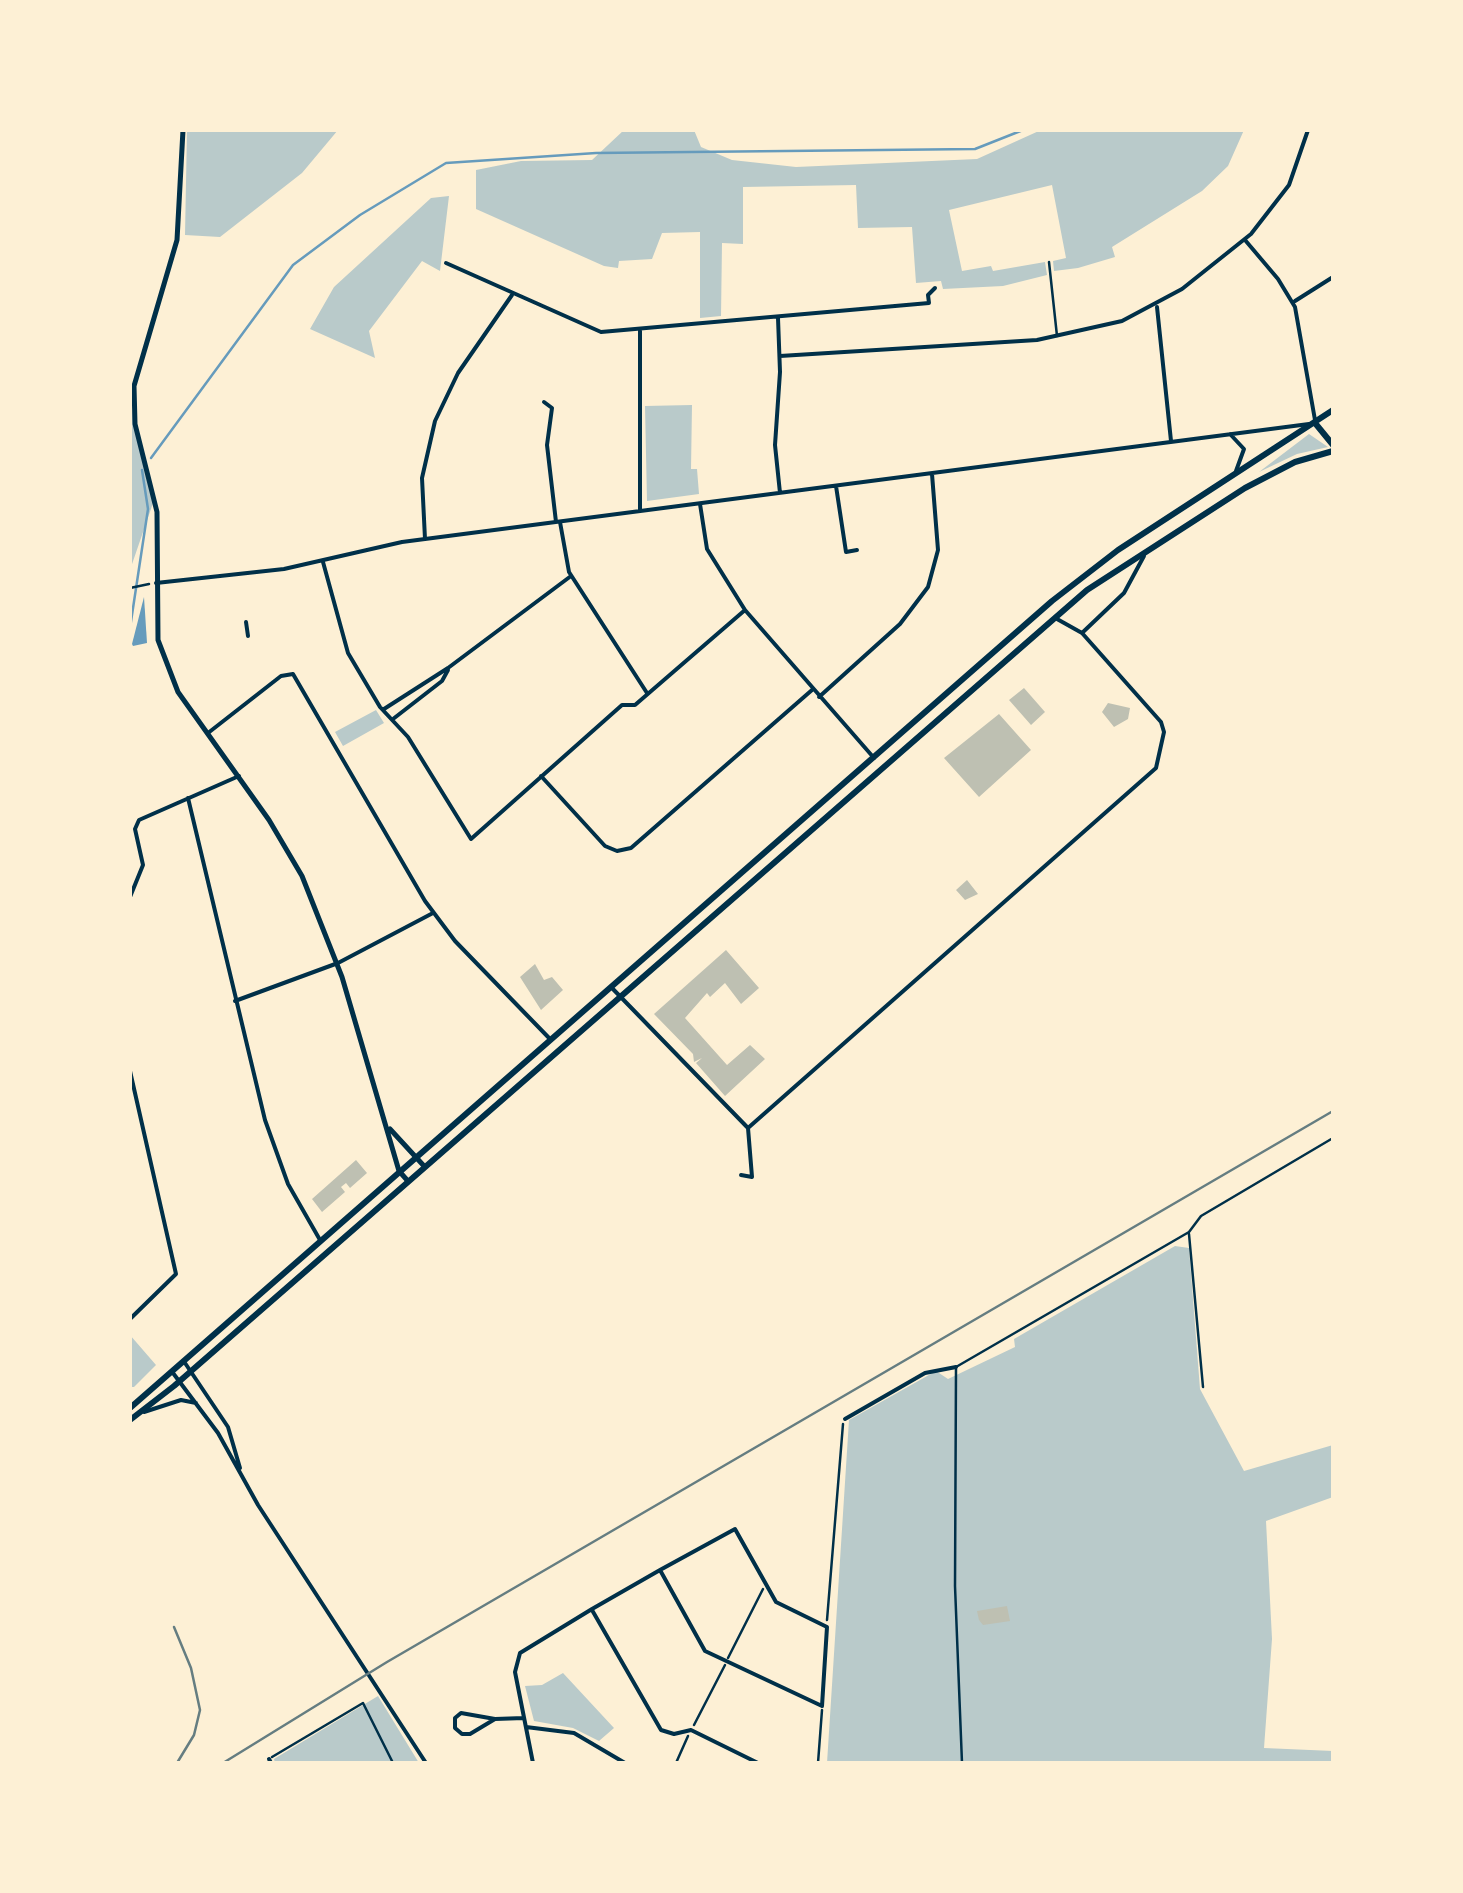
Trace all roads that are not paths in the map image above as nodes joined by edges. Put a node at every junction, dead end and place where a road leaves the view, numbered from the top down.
1 (183, 130) edge
2 (1308, 130) edge
3 (1245, 240) junction
4 (1049, 262) dead end
5 (446, 263) dead end
6 (1333, 277) edge
7 (935, 288) dead end
8 (512, 295) junction
9 (1293, 302) junction
10 (1156, 305) junction
11 (778, 317) junction
12 (640, 330) junction
13 (1057, 337) junction
14 (780, 356) junction
15 (544, 402) dead end
16 (1333, 410) edge
17 (1315, 423) junction
18 (1230, 434) junction
19 (1172, 442) junction
20 (1333, 448) edge
21 (932, 473) junction
22 (1229, 480) junction
23 (836, 486) junction
24 (780, 493) junction
25 (700, 504) junction
26 (640, 511) junction
27 (558, 522) junction
28 (425, 539) junction
29 (1150, 546) junction
30 (858, 550) dead end
31 (323, 562) junction
32 (571, 576) junction
33 (156, 583) junction
34 (745, 610) junction
35 (1054, 618) junction
36 (246, 622) dead end
37 (1082, 632) junction
38 (248, 636) dead end
39 (448, 668) junction
40 (812, 690) junction
41 (648, 693) junction
42 (819, 697) junction
43 (383, 710) junction
44 (393, 719) junction
45 (208, 733) junction
46 (874, 758) junction
47 (239, 776) junction
48 (542, 776) junction
49 (188, 798) junction
50 (130, 897) edge
51 (434, 913) junction
52 (338, 964) junction
53 (612, 987) junction
54 (620, 998) junction
55 (234, 1001) junction
56 (550, 1040) junction
57 (130, 1071) edge
58 (388, 1127) junction
59 (748, 1128) junction
60 (1333, 1138) edge
61 (415, 1157) junction
62 (424, 1166) junction
63 (400, 1171) junction
64 (741, 1176) dead end
65 (407, 1180) junction
66 (1189, 1232) junction
67 (320, 1240) junction
68 (130, 1319) edge
69 (184, 1362) junction
70 (956, 1367) junction
71 (172, 1371) junction
72 (191, 1372) junction
73 (180, 1381) junction
74 (1204, 1387) dead end
75 (196, 1402) junction
76 (131, 1405) edge
77 (144, 1412) junction
78 (845, 1419) road end
79 (130, 1420) edge
80 (242, 1473) junction
81 (660, 1570) junction
82 (592, 1609) junction
83 (524, 1718) junction
84 (495, 1720) junction
85 (526, 1727) junction
86 (426, 1763) edge
87 (533, 1763) edge
88 (624, 1763) edge
89 (758, 1763) edge
90 (962, 1763) edge

1 - 33 street
2 - 3 street
3 - 9 street
3 - 10 street
4 - 13 lane
5 - 8 street
6 - 9 street
7 - 11 street
8 - 12 street
8 - 28 street
9 - 17 street
10 - 13 street
10 - 19 street
11 - 12 street
11 - 14 street
12 - 26 street
13 - 14 street
14 - 24 street
15 - 27 street
16 - 17 main road
17 - 18 street
17 - 20 main road
17 - 22 main road
18 - 19 street
18 - 22 street
19 - 21 street
20 - 29 main road
21 - 23 street
21 - 42 street
22 - 46 main road
23 - 24 street
23 - 30 street
24 - 25 street
25 - 26 street
25 - 34 street
26 - 27 street
27 - 28 street
27 - 32 street
28 - 31 street
29 - 35 main road
29 - 37 street
31 - 33 street
31 - 43 street
32 - 39 street
32 - 41 street
33 - 45 street
34 - 40 street
34 - 41 street
35 - 37 street
35 - 54 main road
36 - 38 street
37 - 59 street
39 - 43 street
39 - 44 street
40 - 42 street
40 - 48 street
41 - 48 street
42 - 46 street
43 - 44 street
44 - 48 street
45 - 47 street
45 - 51 street
46 - 53 main road
47 - 49 street
47 - 52 street
49 - 50 street
49 - 55 street
51 - 52 street
51 - 56 street
52 - 55 street
52 - 58 street
53 - 54 street
53 - 56 main road
54 - 59 street
54 - 62 main road
55 - 67 street
56 - 61 main road
57 - 68 street
58 - 61 street
58 - 63 street
59 - 64 street
60 - 66 lane
61 - 62 street
61 - 63 main road
62 - 65 main road
63 - 65 street
63 - 67 main road
65 - 72 main road
66 - 70 lane
66 - 74 lane
67 - 69 main road
69 - 71 main road
69 - 72 street
70 - 78 street
70 - 90 lane
71 - 73 street
71 - 76 main road
72 - 73 main road
72 - 80 street
73 - 75 street
73 - 77 main road
75 - 77 street
75 - 80 street
77 - 79 main road
80 - 86 street
81 - 81 street
81 - 82 street
82 - 83 street
82 - 89 street
83 - 84 street
83 - 85 street
84 - 84 street
85 - 87 street
85 - 88 street

